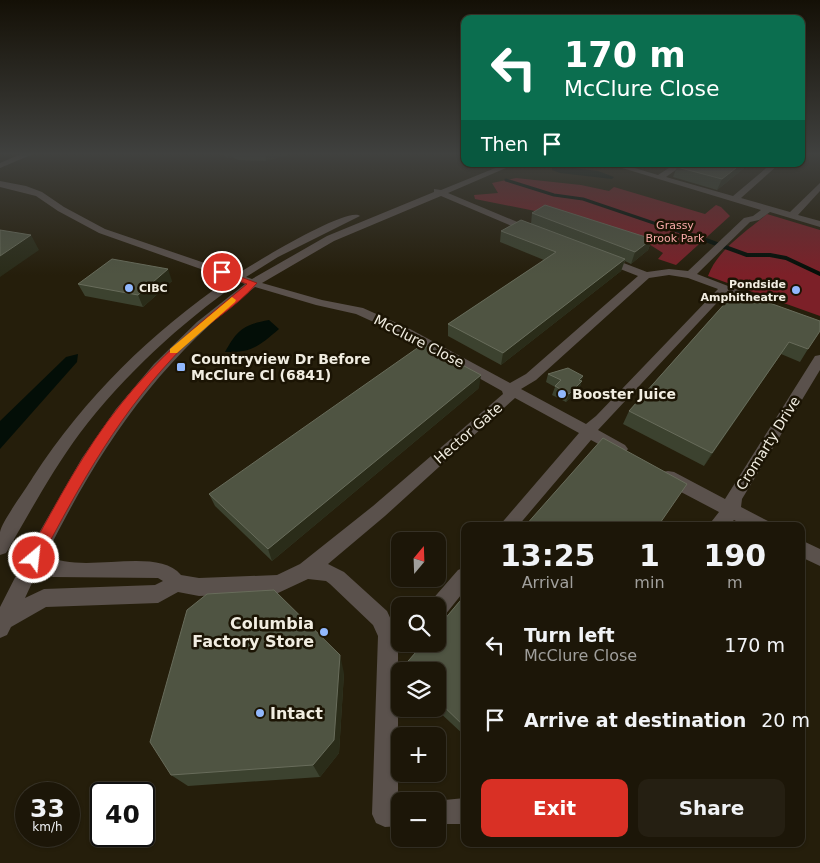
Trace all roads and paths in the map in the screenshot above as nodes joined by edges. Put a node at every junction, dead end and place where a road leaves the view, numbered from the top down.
1 (38, 194) edge
2 (410, 194) edge
3 (436, 194) edge
4 (446, 194) edge
5 (719, 194) edge
6 (740, 194) edge
7 (812, 194) edge
8 (735, 199) junction
9 (755, 205) junction
10 (768, 209) junction
11 (792, 216) junction
12 (744, 223) junction
13 (820, 224) edge
14 (540, 234) edge
15 (591, 254) edge
16 (693, 272) junction
17 (646, 275) junction
18 (237, 278) junction
19 (253, 283) junction
20 (725, 288) junction
21 (761, 301) edge
22 (820, 359) edge
23 (509, 390) junction
24 (588, 430) junction
25 (631, 456) edge
26 (655, 470) edge
27 (731, 511) junction
28 (511, 522) edge
29 (721, 522) edge
30 (754, 522) edge
31 (0, 547) edge
32 (805, 550) edge
33 (34, 558) junction
34 (820, 558) edge
35 (307, 570) junction
36 (461, 581) edge
37 (176, 584) junction
38 (446, 599) edge
39 (2, 624) edge
40 (391, 631) edge
41 (393, 652) edge
42 (461, 811) edge
43 (446, 812) edge
44 (391, 814) edge

1 - 18 street, McClure Close
2 - 18 street
3 - 19 street
4 - 14 street
5 - 8 street
6 - 8 street
7 - 11 street
8 - 9 street
9 - 10 street
9 - 12 street
10 - 11 street
10 - 12 street
11 - 13 street
12 - 16 street
15 - 17 street
16 - 17 street
16 - 20 street
17 - 23 street, Hector Gate
18 - 19 street, McClure Close
18 - 31 street
19 - 23 street, McClure Close
19 - 33 street
20 - 21 street
20 - 24 street
22 - 27 street, Cromarty Drive
23 - 24 street, McClure Close
23 - 35 street, Hector Gate
24 - 25 street, McClure Close
24 - 28 street
26 - 27 street
27 - 29 street, Cromarty Drive
27 - 30 street
32 - 34 street
33 - 37 street, Hector Gate
33 - 39 street
35 - 37 street, Hector Gate
35 - 40 street
36 - 38 street
37 - 39 street
41 - 44 street
42 - 43 street

